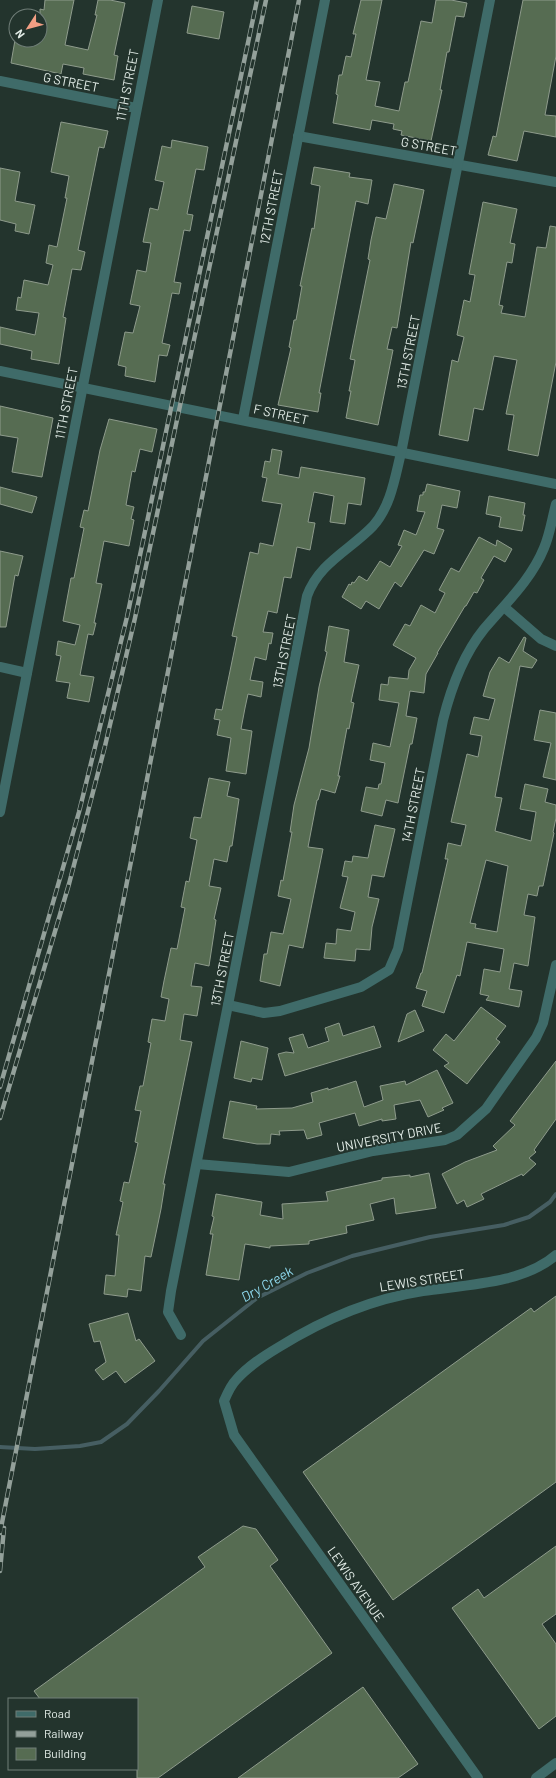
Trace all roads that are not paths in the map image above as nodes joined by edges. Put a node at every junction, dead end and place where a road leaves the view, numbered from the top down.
1 (158, 0) edge
2 (325, 0) edge
3 (490, 0) edge
4 (0, 81) edge
5 (136, 108) junction
6 (298, 136) junction
7 (459, 165) junction
8 (556, 182) edge
9 (0, 371) edge
10 (83, 387) junction
11 (243, 419) junction
12 (401, 452) junction
13 (556, 484) edge
14 (556, 504) edge
15 (504, 607) junction
16 (556, 646) edge
17 (0, 667) edge
18 (27, 673) junction
19 (0, 812) edge
20 (556, 965) edge
21 (228, 1005) junction
22 (196, 1164) junction
23 (556, 1255) edge
24 (181, 1335) dead end
25 (224, 1401) joint
26 (556, 1764) edge
27 (478, 1778) edge
28 (536, 1778) edge

1 - 5 street, 11TH STREET
2 - 6 street, 12TH STREET
3 - 7 street, 13TH STREET
4 - 5 street, G STREET
5 - 10 street, 11TH STREET
6 - 7 street, G STREET
6 - 11 street, 12TH STREET
7 - 8 street, G STREET
7 - 12 street, 13TH STREET
9 - 10 street, F STREET
10 - 11 street, F STREET
10 - 18 street, 11TH STREET
11 - 12 street, F STREET
12 - 13 street, F STREET
12 - 21 street, 13TH STREET
14 - 15 street, 14TH STREET
15 - 16 street
15 - 21 street, 14TH STREET
17 - 18 street
18 - 19 street, 11TH STREET
20 - 22 street, UNIVERSITY DRIVE
21 - 22 street, 13TH STREET
22 - 24 street, 13TH STREET
23 - 25 street, LEWIS STREET
25 - 27 street, LEWIS AVENUE
26 - 28 street

